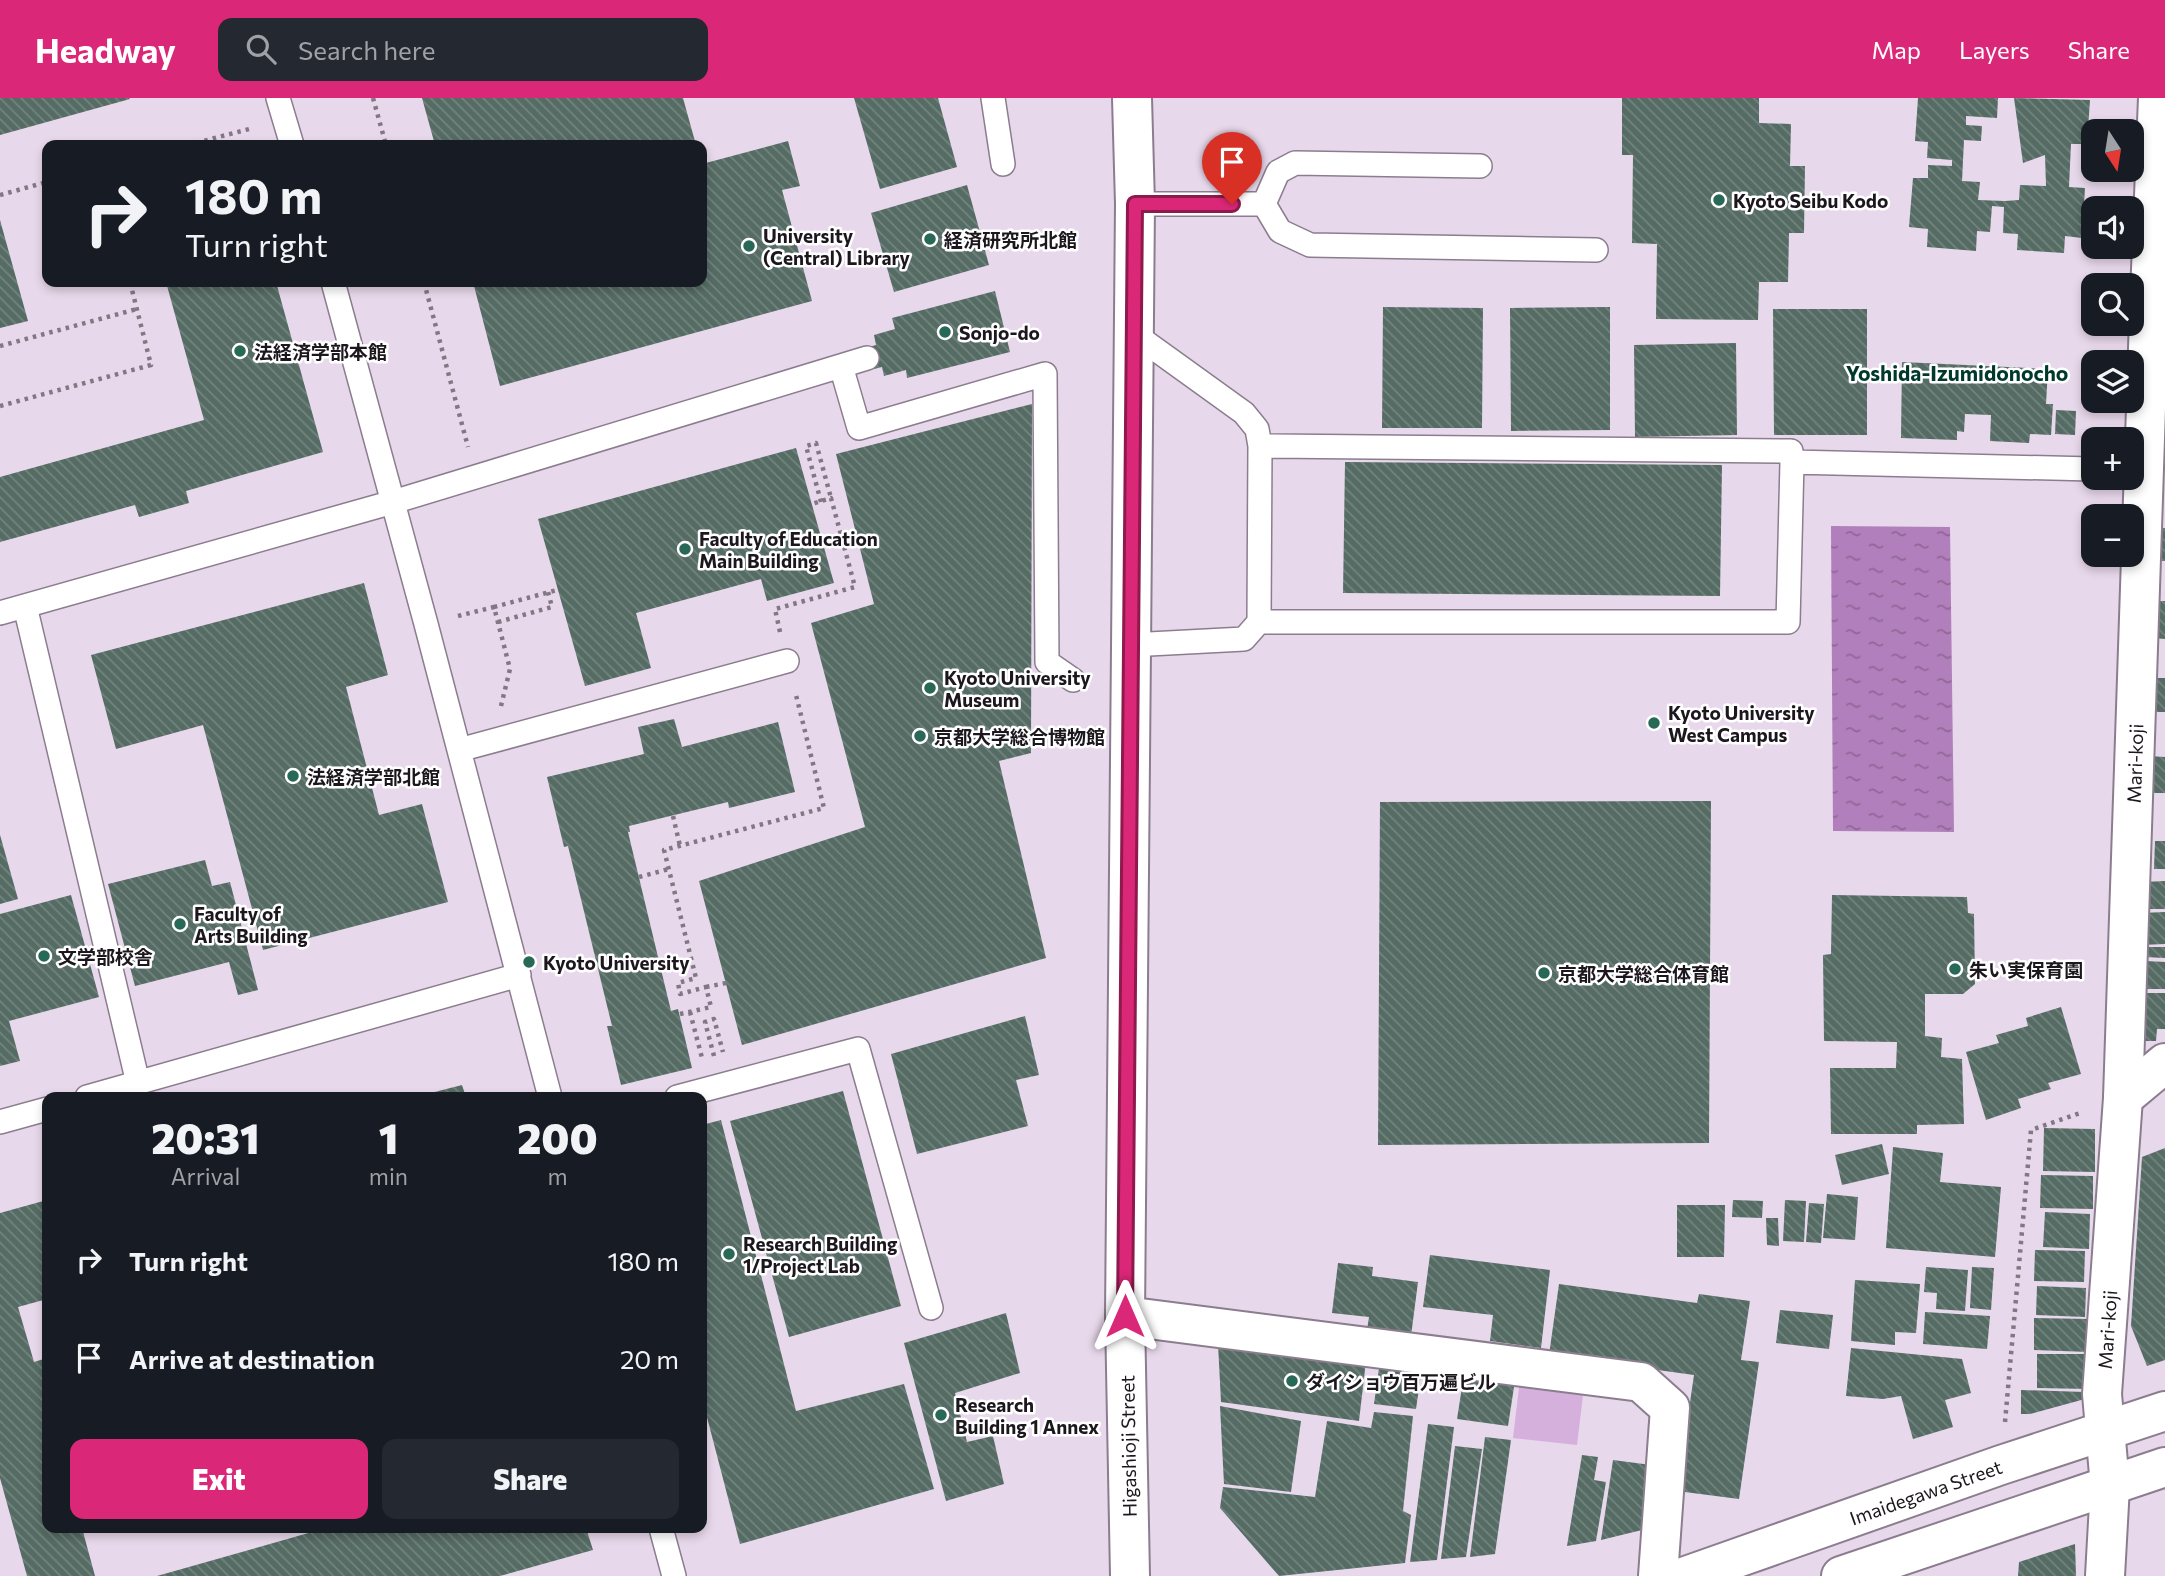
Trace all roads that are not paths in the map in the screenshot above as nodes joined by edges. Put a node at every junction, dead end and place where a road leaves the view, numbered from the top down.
1 (278, 98) edge
2 (993, 98) edge
3 (1132, 98) edge
4 (2158, 98) edge
5 (291, 140) edge
6 (1003, 164) dead end
7 (1480, 166) dead end
8 (1135, 204) junction
9 (1264, 204) junction
10 (1596, 250) dead end
11 (334, 287) edge
12 (2157, 318) edge
13 (1133, 332) junction
14 (867, 358) dead end
15 (841, 366) junction
16 (1260, 446) junction
17 (1792, 462) junction
18 (2081, 469) edge
19 (393, 502) junction
20 (2153, 564) edge
21 (24, 606) junction
22 (0, 613) edge
23 (1259, 622) junction
24 (1130, 645) junction
25 (787, 660) road end
26 (1073, 680) dead end
27 (459, 750) junction
28 (519, 975) junction
29 (2165, 1063) edge
30 (138, 1083) junction
31 (105, 1092) edge
32 (549, 1092) edge
33 (696, 1092) edge
34 (2123, 1098) junction
35 (42, 1110) edge
36 (0, 1122) edge
37 (931, 1308) dead end
38 (1125, 1316) junction
39 (2165, 1411) edge
40 (2105, 1430) junction
41 (2165, 1467) edge
42 (2110, 1486) junction
43 (662, 1533) edge
44 (674, 1576) edge
45 (1130, 1576) edge
46 (1658, 1576) edge
47 (1686, 1576) edge
48 (1841, 1576) edge
49 (2105, 1576) edge

1 - 5 lane
2 - 6 lane
3 - 8 main road, Higashioji Street
4 - 12 main road, Mari-koji
7 - 9 lane
8 - 9 lane
8 - 13 main road, Higashioji Street
9 - 10 lane
11 - 19 lane
12 - 20 main road, Mari-koji
13 - 16 lane
13 - 24 main road, Higashioji Street
14 - 15 lane
15 - 19 lane
15 - 26 lane
16 - 17 lane
16 - 23 lane
17 - 18 lane
17 - 23 lane
19 - 21 lane
19 - 27 lane
20 - 34 main road, Mari-koji
21 - 22 lane
21 - 30 lane
23 - 24 lane
24 - 38 main road, Higashioji Street
25 - 27 lane
27 - 28 lane
28 - 30 lane
28 - 32 lane
29 - 34 main road
30 - 31 lane
33 - 37 lane
34 - 40 main road, Mari-koji
35 - 36 lane
38 - 45 main road, Higashioji Street
38 - 46 main road
39 - 40 main road, Imaidegawa Street
40 - 42 main road, Mari-koji
40 - 47 main road, Imaidegawa Street
41 - 42 main road
42 - 48 main road
42 - 49 main road, Mari-koji
43 - 44 lane

